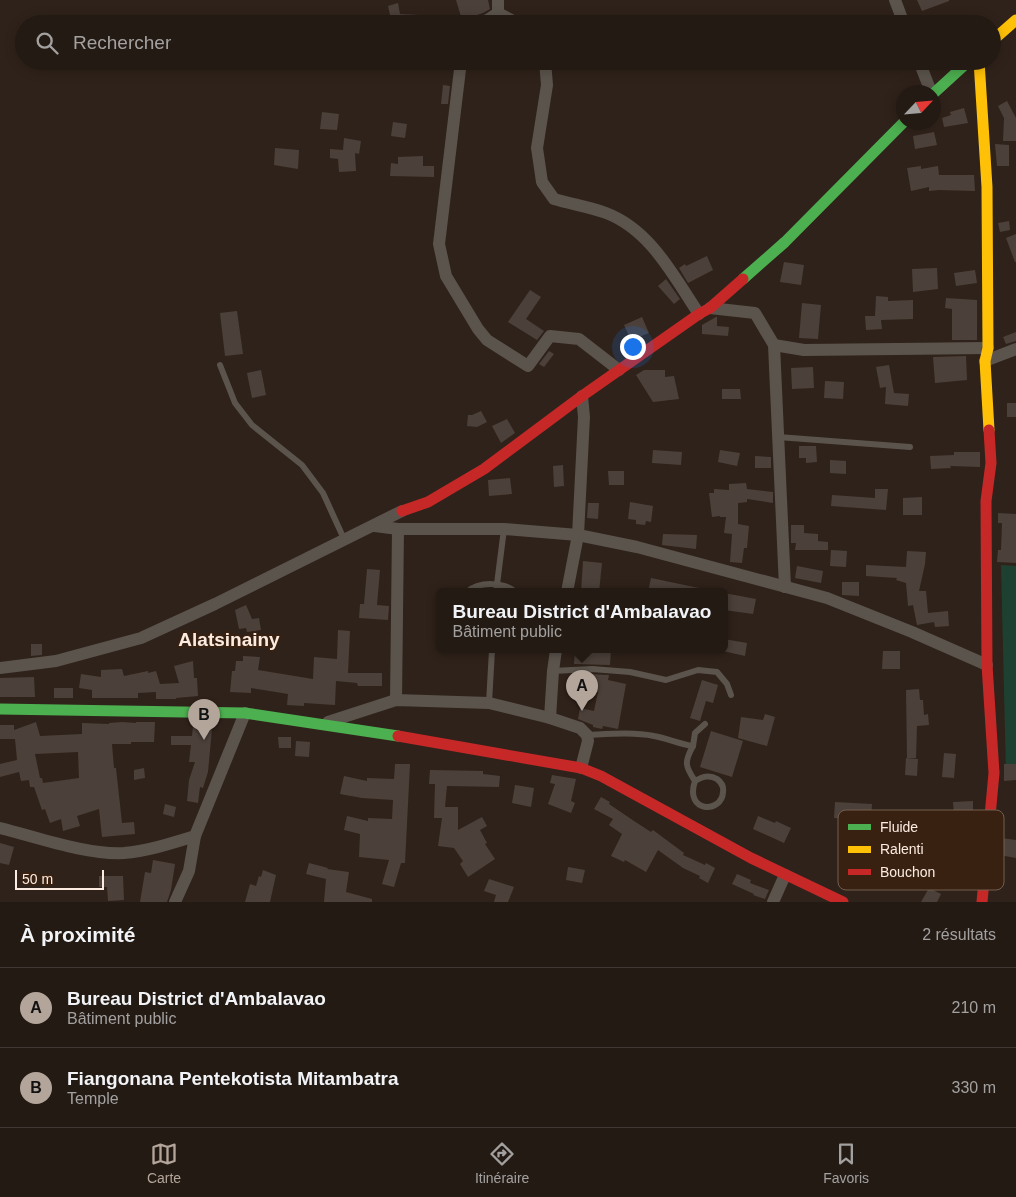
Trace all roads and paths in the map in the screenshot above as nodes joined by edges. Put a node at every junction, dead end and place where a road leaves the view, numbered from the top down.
1 (895, 0) edge
2 (498, 6) edge
3 (508, 15) edge
4 (901, 15) edge
5 (1016, 20) edge
6 (1001, 33) edge
7 (461, 70) edge
8 (546, 70) edge
9 (923, 70) edge
10 (959, 70) edge
11 (980, 70) edge
12 (929, 85) edge
13 (941, 85) edge
14 (896, 130) edge
15 (704, 311) junction
16 (774, 344) junction
17 (988, 348) junction
18 (1016, 349) edge
19 (985, 361) junction
20 (220, 365) dead end
21 (619, 370) junction
22 (582, 396) junction
23 (778, 437) junction
24 (910, 447) dead end
25 (402, 511) joint
26 (375, 526) junction
27 (398, 529) junction
28 (504, 529) junction
29 (578, 535) junction
30 (344, 539) junction
31 (497, 584) junction
32 (785, 587) junction
33 (474, 588) edge
34 (496, 588) edge
35 (506, 588) edge
36 (568, 588) edge
37 (492, 653) edge
38 (555, 653) edge
39 (987, 665) junction
40 (0, 668) edge
41 (552, 670) junction
42 (731, 696) dead end
43 (396, 700) junction
44 (489, 703) junction
45 (0, 709) edge
46 (245, 714) junction
47 (550, 718) junction
48 (323, 724) junction
49 (705, 724) dead end
50 (586, 735) junction
51 (692, 746) junction
52 (581, 768) junction
53 (695, 782) junction
54 (991, 810) edge
55 (0, 828) edge
56 (195, 836) junction
57 (785, 875) junction
58 (175, 902) edge
59 (773, 902) edge
60 (842, 902) edge

1 - 4 street
2 - 3 street
5 - 6 street
7 - 21 street
8 - 15 street
9 - 12 street
10 - 13 street
11 - 17 street
14 - 15 street
15 - 16 street
15 - 21 street
16 - 17 street
16 - 23 street
17 - 19 street
18 - 19 street
19 - 39 street
20 - 30 lane
21 - 22 street
22 - 25 street
22 - 29 street
23 - 24 lane
23 - 32 street
25 - 26 street
26 - 27 street
26 - 30 street
27 - 28 street
27 - 43 street
28 - 29 street
28 - 31 lane
29 - 32 street
29 - 36 street
30 - 40 street
31 - 33 lane
31 - 34 lane
31 - 35 lane
32 - 39 street
37 - 44 lane
38 - 41 street
39 - 54 street
41 - 42 lane
41 - 47 street
43 - 44 street
43 - 48 street
44 - 47 street
45 - 46 street
46 - 48 street
46 - 56 street
47 - 50 street
48 - 52 street
49 - 51 lane
50 - 51 lane
50 - 52 street
51 - 53 lane
52 - 57 street
53 - 53 lane
55 - 56 street
56 - 58 street
57 - 59 street
57 - 60 street

